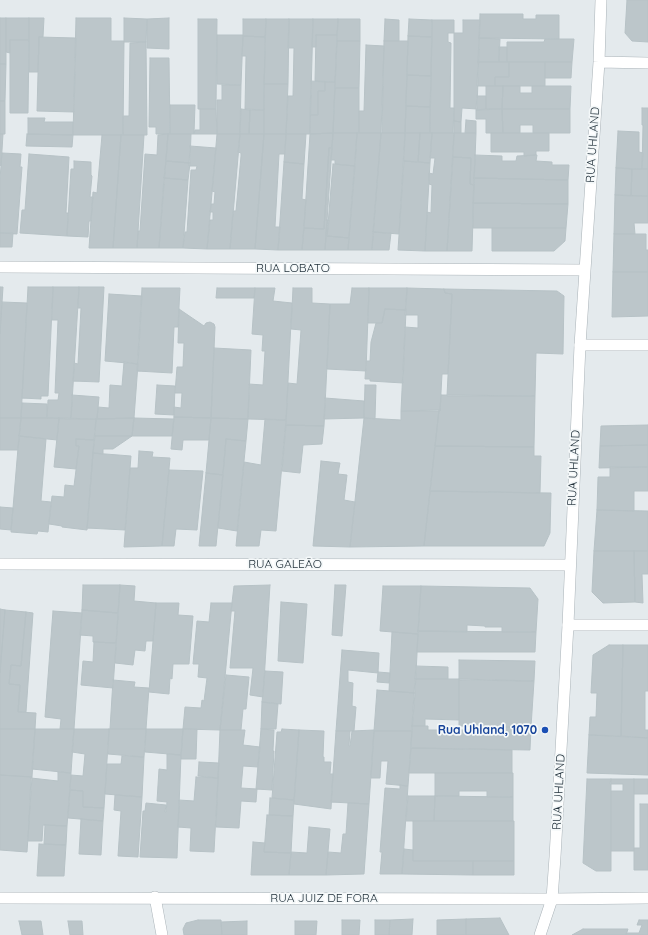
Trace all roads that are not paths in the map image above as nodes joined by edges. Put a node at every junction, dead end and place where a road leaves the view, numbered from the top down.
1 (601, 0) edge
2 (599, 62) junction
3 (648, 63) edge
4 (0, 267) edge
5 (585, 270) junction
6 (580, 345) junction
7 (648, 345) edge
8 (0, 564) edge
9 (570, 565) junction
10 (568, 625) junction
11 (648, 625) edge
12 (155, 897) junction
13 (0, 898) edge
14 (648, 898) edge
15 (552, 899) junction
16 (162, 935) edge
17 (540, 935) edge

1 - 2 street, RUA UHLAND
2 - 3 street
2 - 5 street, RUA UHLAND
4 - 5 street, RUA LOBATO
5 - 6 street, RUA UHLAND
6 - 7 street
6 - 9 street, RUA UHLAND
8 - 9 street, RUA GALEÃO
9 - 10 street, RUA UHLAND
10 - 11 street
10 - 15 street, RUA UHLAND
12 - 13 street, RUA JUIZ DE FORA
12 - 15 street, RUA JUIZ DE FORA
12 - 16 street
14 - 15 street, RUA JUIZ DE FORA
15 - 17 street, RUA UHLAND

